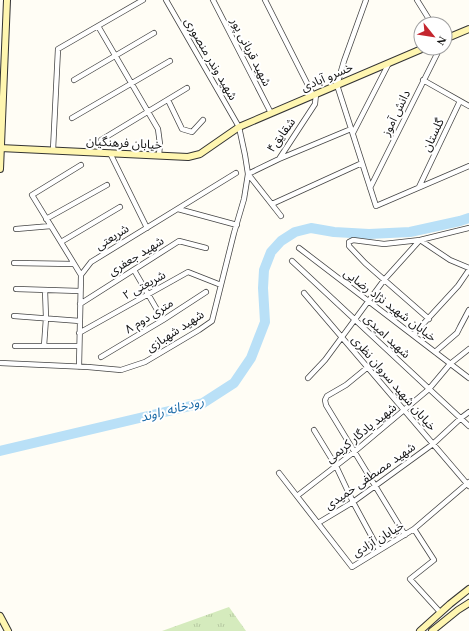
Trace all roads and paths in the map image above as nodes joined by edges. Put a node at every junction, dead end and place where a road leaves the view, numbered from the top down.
1 (7, 0) edge
2 (143, 0) edge
3 (166, 0) edge
4 (213, 0) edge
5 (265, 0) edge
6 (366, 0) edge
7 (417, 0) edge
8 (427, 16) edge
9 (98, 26) junction
10 (469, 29) edge
11 (154, 32) dead end
12 (453, 36) edge
13 (413, 53) edge
14 (115, 56) junction
15 (436, 56) edge
16 (170, 60) dead end
17 (389, 63) junction
18 (74, 80) dead end
19 (423, 80) junction
20 (131, 84) junction
21 (337, 85) junction
22 (187, 88) dead end
23 (314, 95) junction
24 (168, 100) junction
25 (460, 101) junction
26 (469, 106) edge
27 (148, 112) junction
28 (271, 113) junction
29 (72, 118) dead end
30 (202, 120) dead end
31 (239, 127) junction
32 (352, 131) junction
33 (101, 140) dead end
34 (0, 148) edge
35 (53, 150) junction
36 (110, 153) junction
37 (159, 155) junction
38 (279, 159) junction
39 (362, 163) junction
40 (82, 165) dead end
41 (469, 166) edge
42 (0, 169) edge
43 (236, 173) dead end
44 (248, 174) junction
45 (107, 185) dead end
46 (419, 187) junction
47 (370, 188) junction
48 (272, 204) junction
49 (120, 207) dead end
50 (178, 209) junction
51 (281, 216) dead end
52 (46, 219) junction
53 (237, 225) junction
54 (51, 226) junction
55 (147, 228) junction
56 (469, 228) edge
57 (16, 229) dead end
58 (420, 240) junction
59 (61, 242) junction
60 (206, 248) dead end
61 (299, 248) dead end
62 (292, 261) dead end
63 (14, 264) dead end
64 (74, 264) junction
65 (469, 269) edge
66 (134, 270) junction
67 (81, 275) junction
68 (384, 280) junction
69 (221, 286) junction
70 (16, 289) dead end
71 (46, 290) junction
72 (80, 291) junction
73 (206, 292) dead end
74 (304, 292) dead end
75 (148, 294) junction
76 (368, 301) junction
77 (80, 304) junction
78 (469, 310) edge
79 (14, 316) dead end
80 (46, 318) junction
81 (428, 319) junction
82 (163, 320) junction
83 (355, 320) junction
84 (80, 321) junction
85 (79, 334) junction
86 (413, 335) junction
87 (342, 337) junction
88 (15, 346) dead end
89 (44, 346) junction
90 (79, 346) junction
91 (469, 349) edge
92 (435, 352) junction
93 (101, 357) dead end
94 (0, 363) edge
95 (450, 364) junction
96 (79, 367) junction
97 (368, 367) junction
98 (308, 378) dead end
99 (469, 378) edge
100 (429, 389) junction
101 (404, 410) junction
102 (469, 412) edge
103 (461, 418) junction
104 (469, 426) edge
105 (314, 430) dead end
106 (433, 444) junction
107 (354, 452) junction
108 (336, 466) junction
109 (279, 473) dead end
110 (468, 484) edge
111 (375, 486) junction
112 (297, 496) junction
113 (353, 502) junction
114 (318, 523) junction
115 (414, 529) junction
116 (405, 535) junction
117 (378, 550) junction
118 (469, 589) edge
119 (469, 603) edge
120 (440, 612) junction
121 (0, 616) edge
122 (8, 631) edge
123 (420, 631) edge
124 (432, 631) edge

1 - 34 street
2 - 9 street
3 - 31 street, شهید وندر منصوری
4 - 28 street, شهید قربانی پور
5 - 23 street
6 - 21 street
7 - 8 street
9 - 14 street
9 - 35 street
10 - 12 street
11 - 14 street
13 - 17 street, خسرو آبادی
14 - 18 street
14 - 20 street
15 - 19 street, دانش آموز
16 - 20 street
17 - 21 street, خسرو آبادی
17 - 32 street
19 - 25 street
19 - 47 street, دانش آموز
20 - 27 street
20 - 29 street
21 - 23 street, خسرو آبادی
21 - 32 street
22 - 24 street
23 - 28 street, خسرو آبادی
23 - 38 street, شقایق۴
24 - 27 street
24 - 30 street
25 - 26 street
25 - 46 street, گلستان
27 - 33 street
27 - 37 street
28 - 31 street, خسرو آبادی
31 - 37 street, خیابان فرهنگیان
31 - 44 street, شهید شهبازی
32 - 38 street
32 - 39 street
34 - 35 street, خیابان فرهنگیان
34 - 42 street
35 - 36 street, خیابان فرهنگیان
36 - 37 street, خیابان فرهنگیان
36 - 55 street
38 - 44 street, شقایق۴
39 - 47 street
39 - 48 street
40 - 52 street
41 - 46 street
43 - 50 street, شریعتی
44 - 48 street
44 - 53 street, شهید شهبازی
45 - 52 street
46 - 47 street
48 - 51 street
49 - 59 street
50 - 53 street
50 - 55 street, شریعتی
52 - 54 street
53 - 69 street, شهید شهبازی
54 - 57 street
54 - 59 street
55 - 67 street, شریعتی
56 - 58 street
58 - 65 street
58 - 68 street
58 - 68 street
59 - 64 street
60 - 66 street, شهید جعفری
61 - 76 street, خیابان شهید نژاد رضایی
62 - 83 street, شهید امیدی
63 - 64 street
64 - 67 street
65 - 81 street
66 - 75 street
66 - 77 street, شهید جعفری
67 - 72 street
68 - 76 street
68 - 81 street
69 - 75 street, شریعتی ۲
69 - 96 street, شهید شهبازی
70 - 71 street
71 - 72 street
71 - 80 street
72 - 77 street
73 - 82 street, ۸ متری دوم
74 - 87 street, خیابان شهید سروان نظری
75 - 82 street
75 - 85 street, شریعتی ۲
76 - 83 street
76 - 86 street, خیابان شهید نژاد رضایی
77 - 84 street
78 - 92 street
79 - 80 street
80 - 84 street
80 - 89 street
81 - 86 street
82 - 93 street, ۸ متری دوم
83 - 87 street
83 - 100 street, شهید امیدی
84 - 85 street
85 - 90 street
86 - 92 street, خیابان شهید نژاد رضایی
87 - 97 street, خیابان شهید سروان نظری
87 - 98 street
88 - 89 street
89 - 90 street
90 - 96 street
91 - 95 street, شهید یادگار کریمی
92 - 95 street, خیابان شهید نژاد رضایی
94 - 96 street, شهید شهبازی
95 - 99 street, خیابان شهید نژاد رضایی
95 - 100 street, شهید یادگار کریمی
97 - 101 street, خیابان شهید سروان نظری
97 - 107 street
100 - 101 street, شهید یادگار کریمی
100 - 103 street, شهید امیدی
101 - 106 street, خیابان شهید سروان نظری
101 - 107 street, شهید یادگار کریمی
102 - 103 street, شهید مصطفی حمیدی
103 - 104 street, شهید امیدی
103 - 106 street, شهید مصطفی حمیدی
105 - 108 street
106 - 110 street, خیابان شهید سروان نظری
106 - 111 street, شهید مصطفی حمیدی
107 - 108 street, شهید یادگار کریمی
107 - 111 street
108 - 112 street, شهید یادگار کریمی
108 - 113 street
109 - 112 street, خیابان آزادی
110 - 115 street, خیابان آزادی
111 - 113 street, شهید مصطفی حمیدی
111 - 116 street
112 - 114 street, خیابان آزادی
113 - 114 street, شهید مصطفی حمیدی
113 - 117 street
114 - 117 street, خیابان آزادی
115 - 116 street, خیابان آزادی
115 - 120 street
116 - 117 street, خیابان آزادی
118 - 120 street
119 - 124 street
120 - 123 street
121 - 122 street

